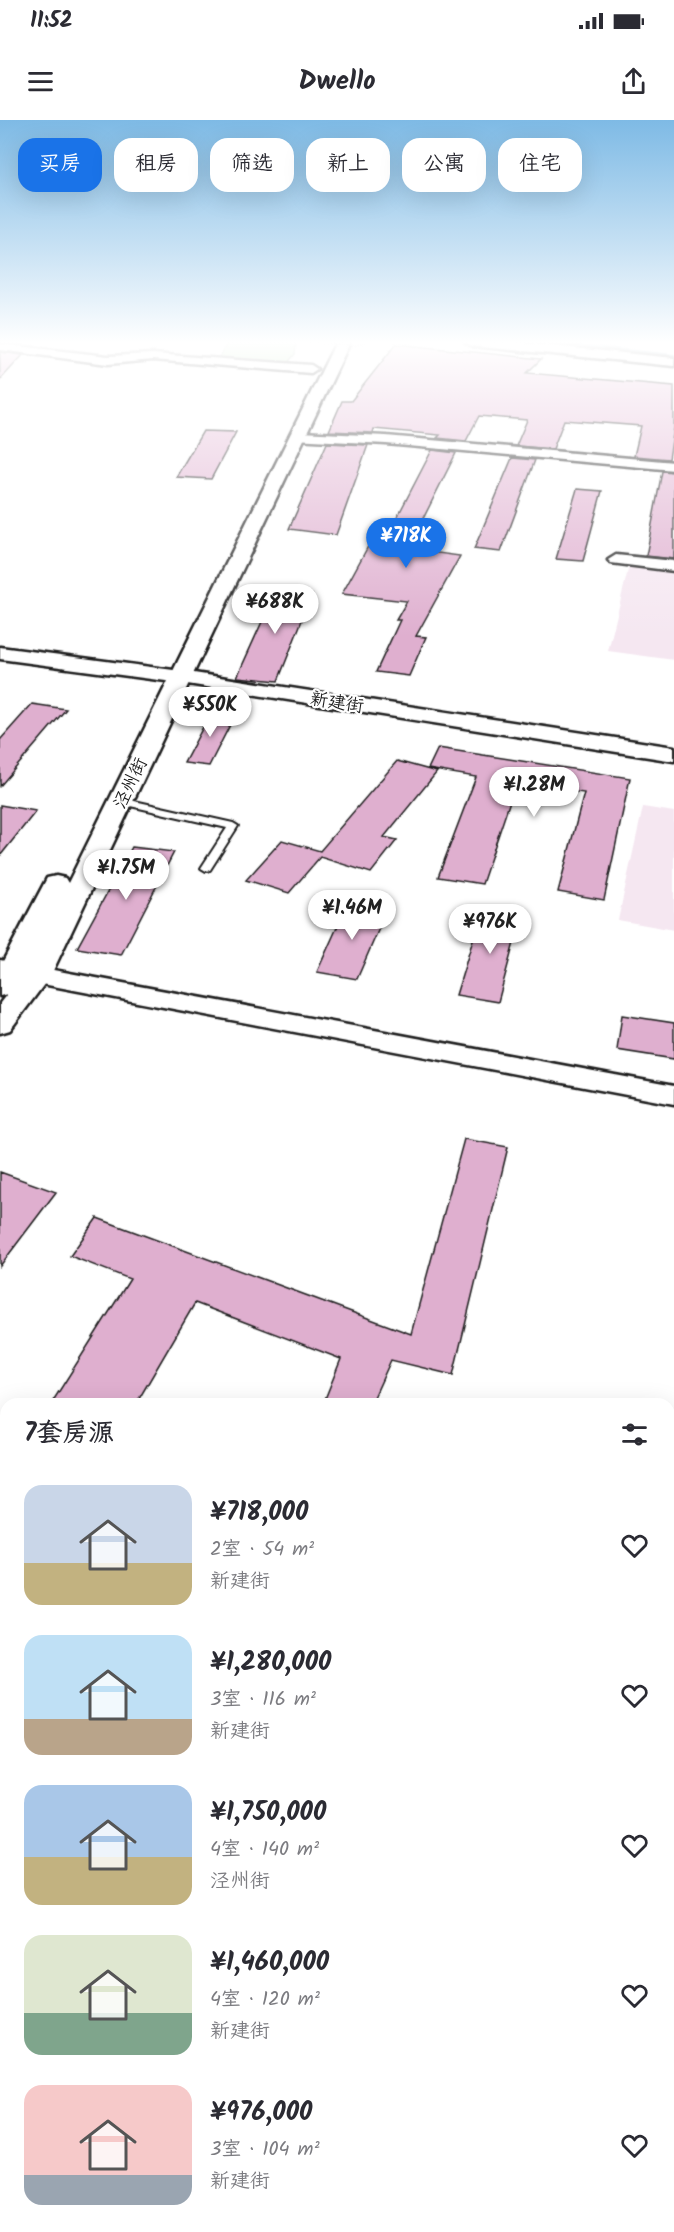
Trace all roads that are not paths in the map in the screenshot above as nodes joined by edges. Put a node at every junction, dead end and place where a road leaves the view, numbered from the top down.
1 (278, 441) edge
2 (297, 441) edge
3 (392, 441) edge
4 (674, 466) edge
5 (616, 560) dead end
6 (674, 566) edge
7 (0, 653) edge
8 (171, 676) junction
9 (674, 754) edge
10 (113, 770) dead end
11 (121, 801) junction
12 (65, 865) dead end
13 (206, 868) dead end
14 (4, 975) edge
15 (37, 975) junction
16 (0, 1023) edge
17 (674, 1095) edge

1 - 8 main road, 泾州街
2 - 8 main road, 泾州街
3 - 4 street
5 - 6 street
7 - 8 main road, 新建街
8 - 9 main road, 新建街
8 - 10 main road, 泾州街
8 - 11 main road, 泾州街
11 - 13 lane
11 - 15 main road, 泾州街
12 - 14 main road
14 - 15 street
15 - 16 main road, 泾州街
15 - 17 street

